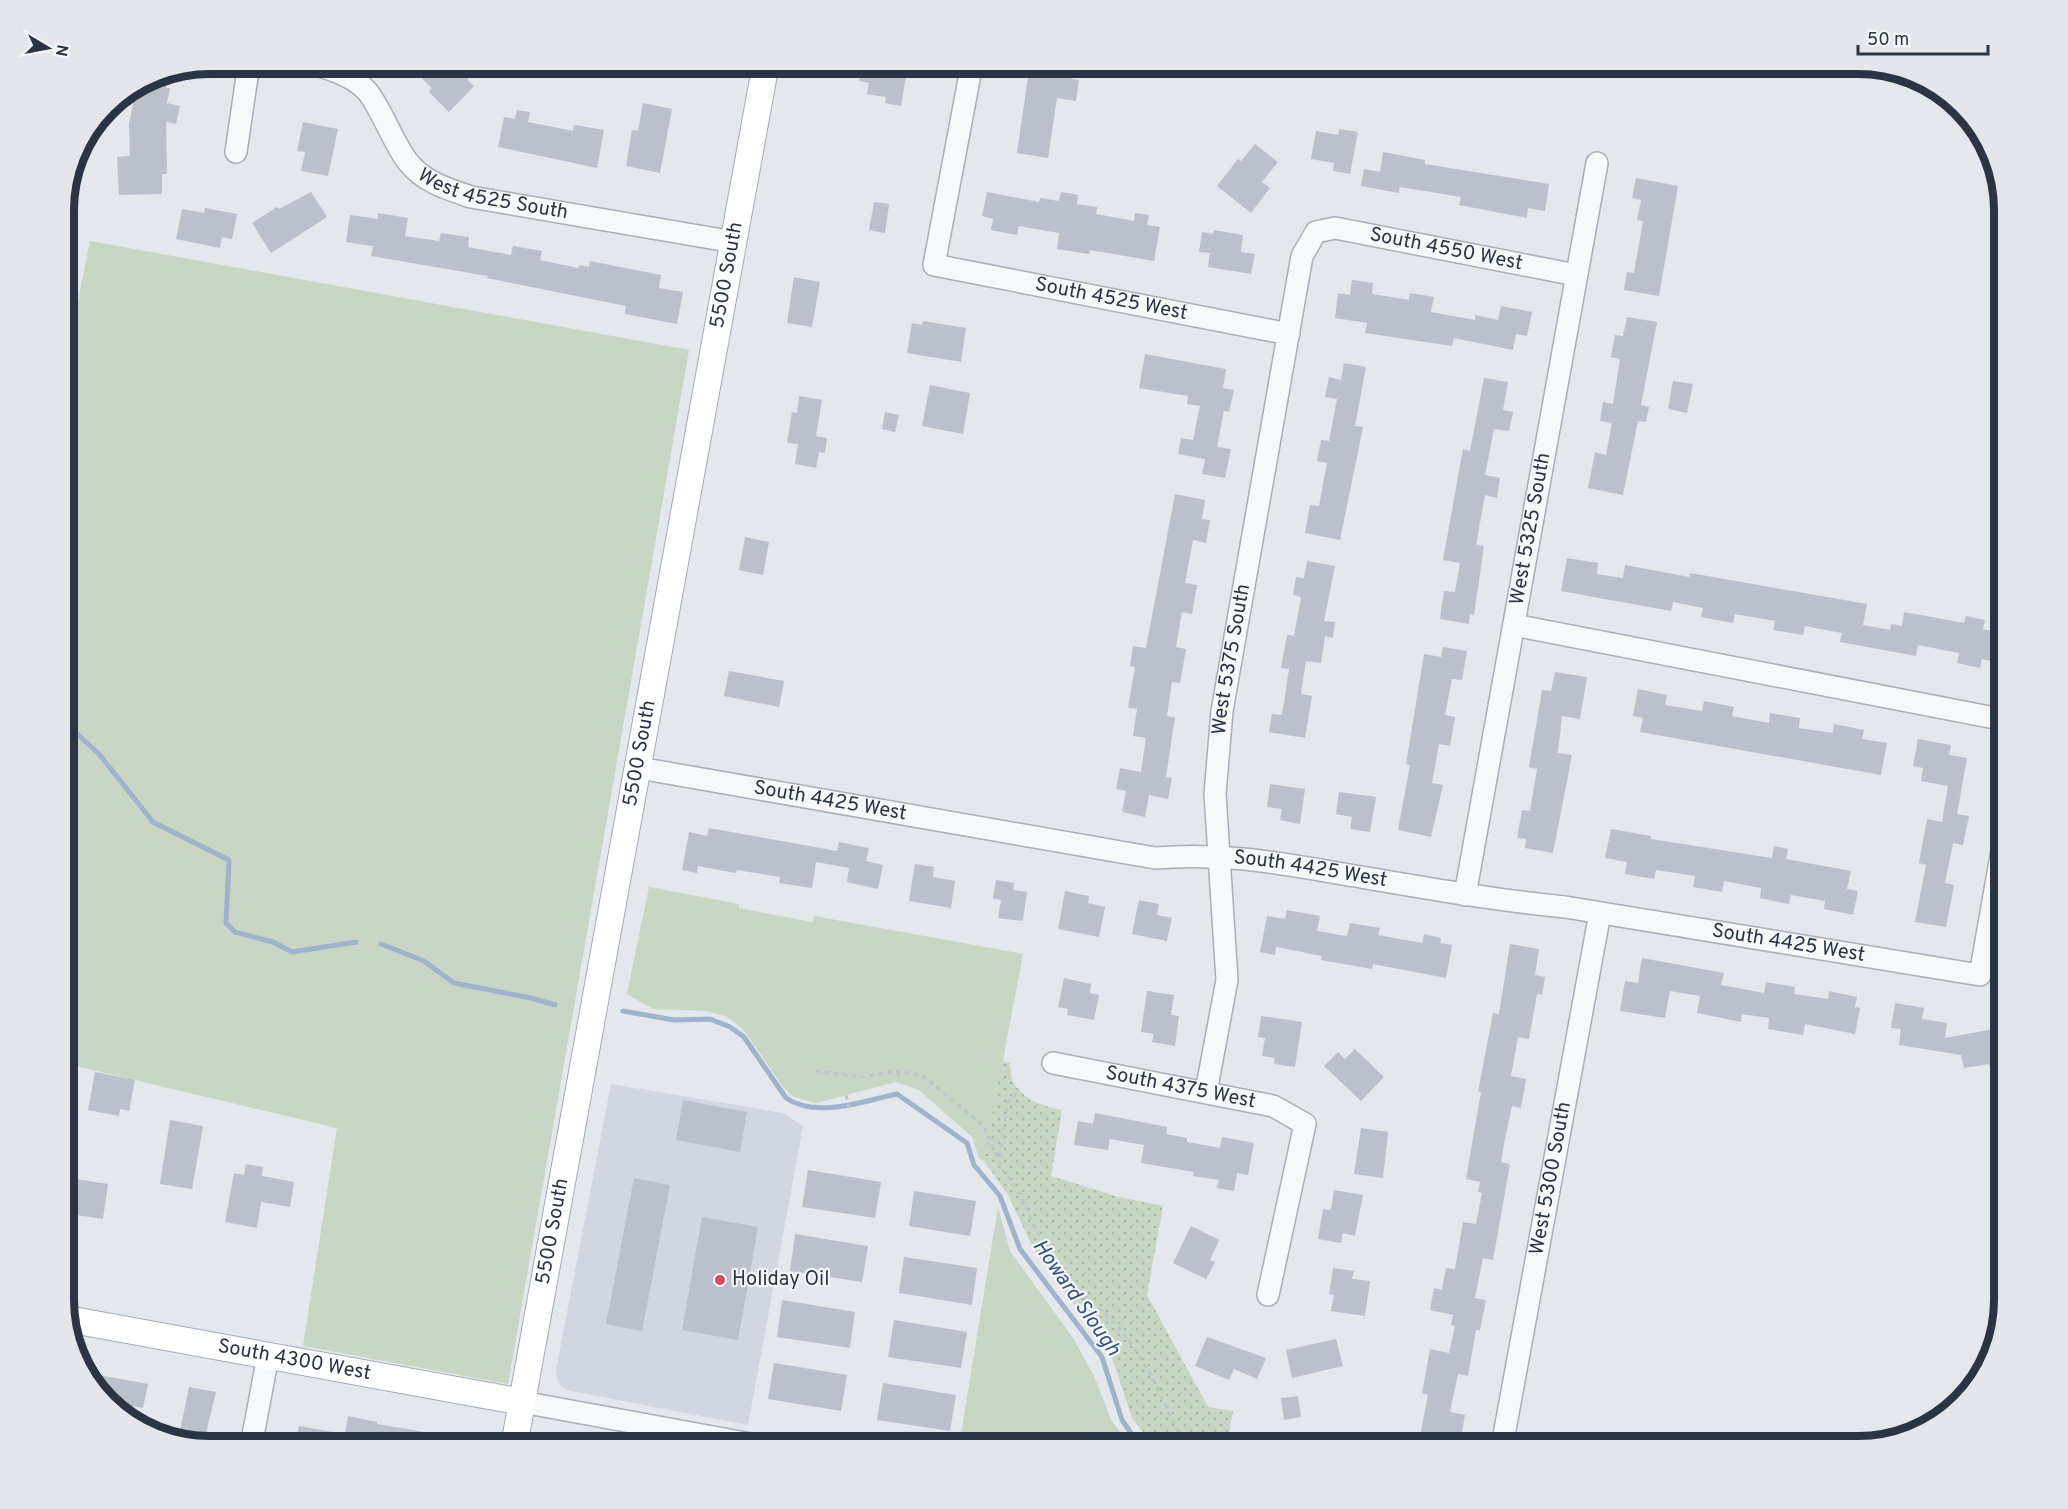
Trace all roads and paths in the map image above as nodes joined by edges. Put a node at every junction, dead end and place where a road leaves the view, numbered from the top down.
1 (247, 74) edge
2 (340, 74) edge
3 (764, 74) edge
4 (970, 74) edge
5 (236, 152) dead end
6 (1597, 163) dead end
7 (1316, 232) joint
8 (734, 242) junction
9 (1576, 275) junction
10 (1289, 334) junction
11 (1514, 625) junction
12 (1994, 718) edge
13 (639, 768) junction
14 (1219, 855) junction
15 (1465, 895) junction
16 (1994, 895) edge
17 (1600, 913) junction
18 (1053, 1063) dead end
19 (816, 1071) dead end
20 (899, 1071) junction
21 (898, 1077) dead end
22 (1019, 1089) dead end
23 (1206, 1092) junction
24 (846, 1095) dead end
25 (850, 1111) dead end
26 (1000, 1159) junction
27 (1268, 1295) dead end
28 (76, 1321) edge
29 (268, 1356) junction
30 (522, 1402) junction
31 (253, 1436) edge
32 (516, 1436) edge
33 (707, 1436) edge
34 (1180, 1436) edge
35 (1504, 1436) edge

1 - 5 street
2 - 8 street, West 4525 South
3 - 8 main road, 5500 South
4 - 10 street, South 4525 West
6 - 9 street, West 5325 South
7 - 9 street, South 4550 West
7 - 10 street, West 5375 South
8 - 13 main road, 5500 South
9 - 11 street, West 5325 South
10 - 14 street, West 5375 South
11 - 12 street
11 - 15 street, West 5325 South
13 - 14 street, South 4425 West
13 - 30 main road, 5500 South
14 - 15 street, South 4425 West
14 - 23 street, West 5375 South
15 - 17 street, South 4425 West
16 - 17 street, South 4425 West
17 - 35 street, West 5300 South
18 - 23 street, South 4375 West
19 - 20 path
20 - 21 path
20 - 26 path
22 - 26 path
23 - 27 street, South 4375 West
24 - 25 path
26 - 34 path
28 - 29 main road, South 4300 West
29 - 30 main road, South 4300 West
29 - 31 street
30 - 32 main road, 5500 South
30 - 33 street

